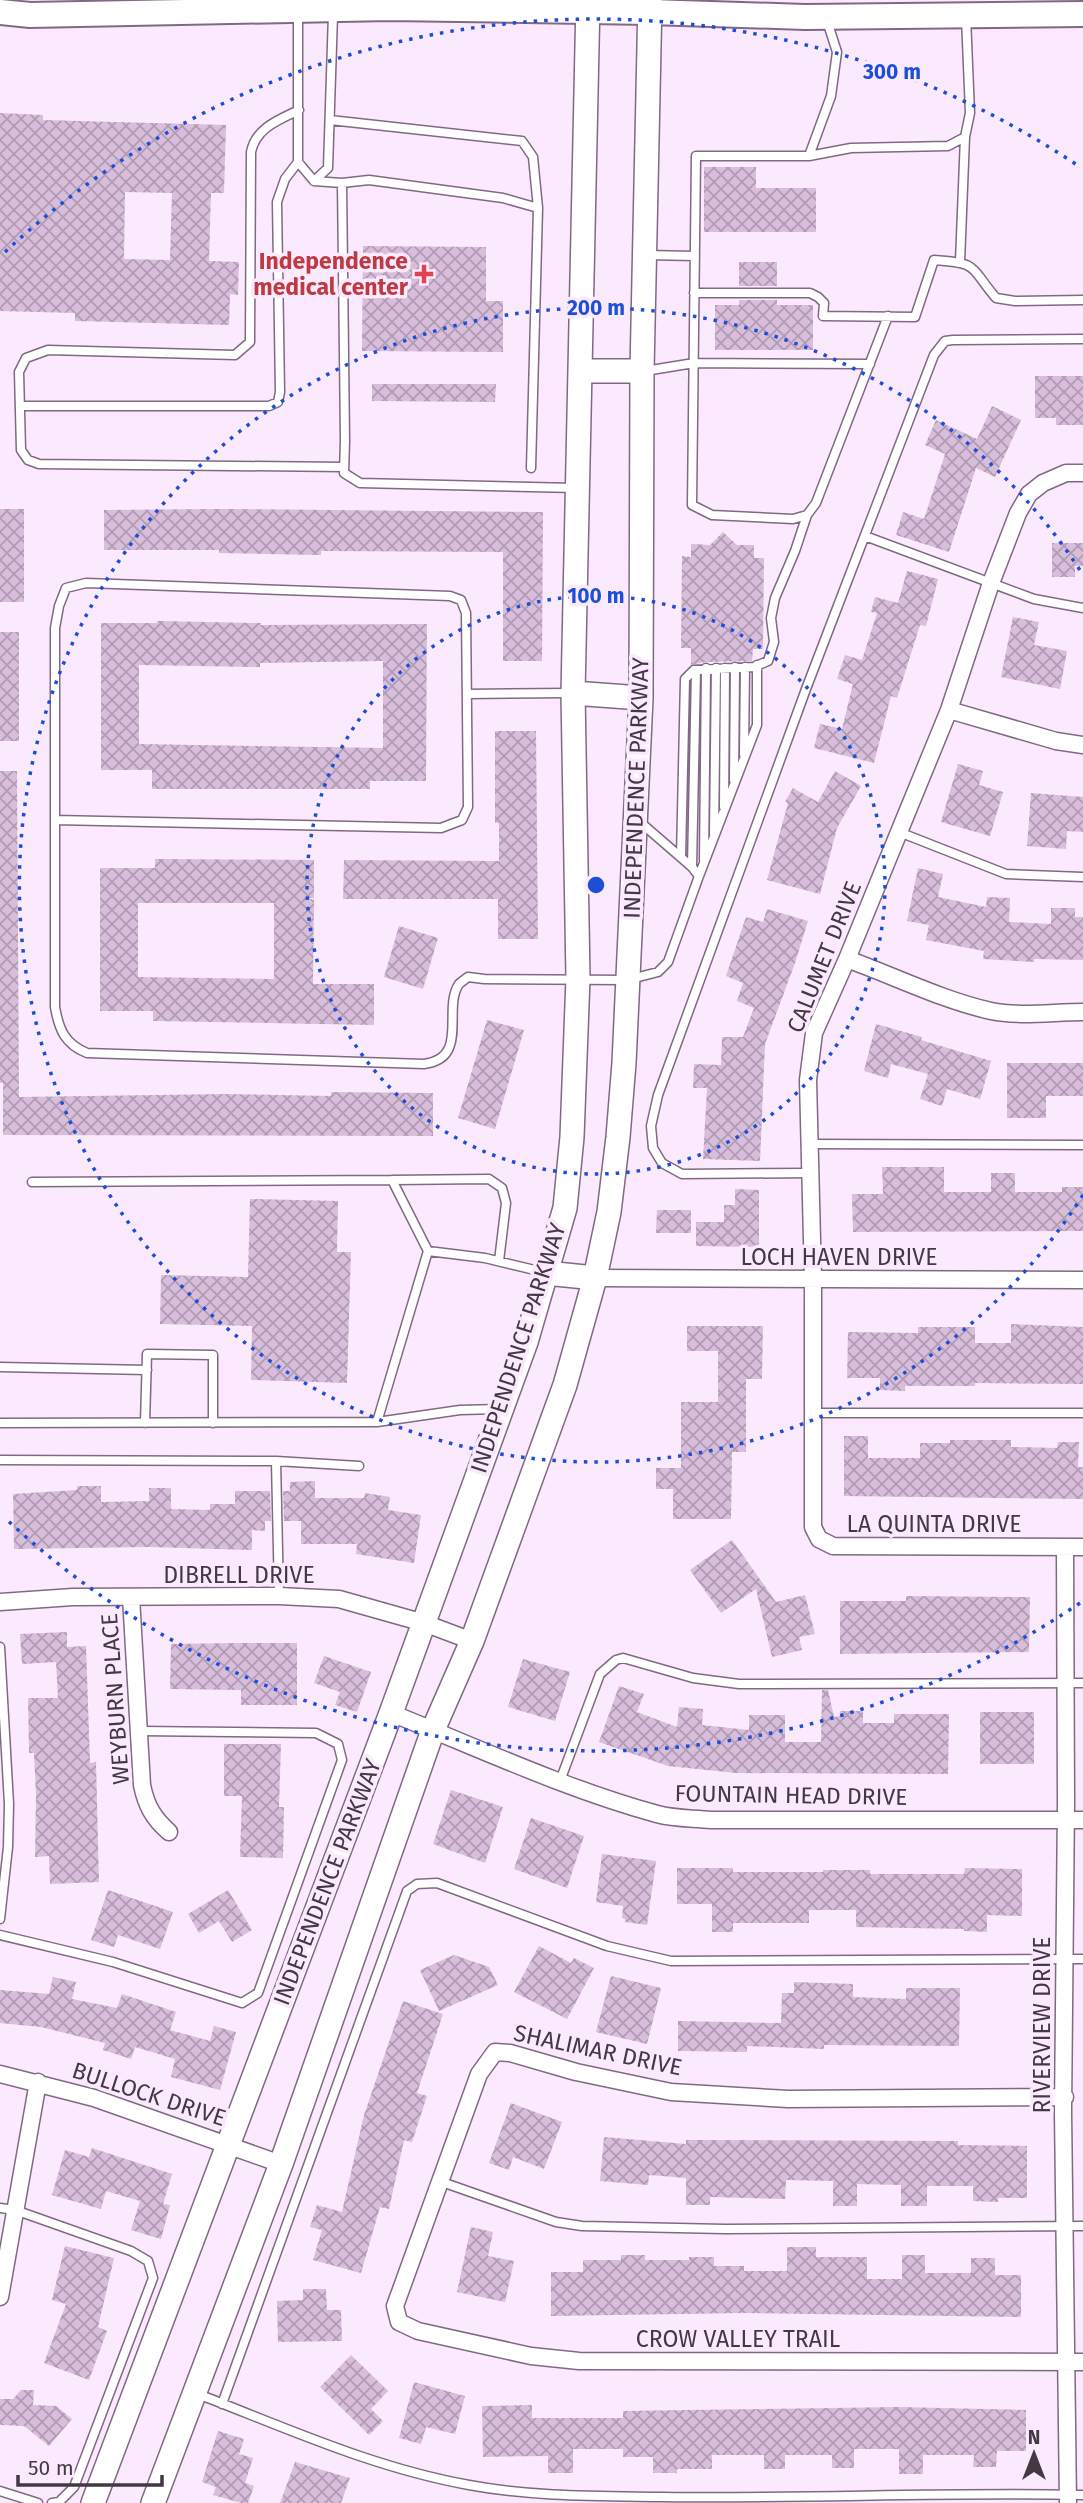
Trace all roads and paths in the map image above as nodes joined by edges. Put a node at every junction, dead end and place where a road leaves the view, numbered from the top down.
1 (588, 6) edge
2 (650, 6) edge
3 (333, 9) junction
4 (298, 10) junction
5 (0, 12) edge
6 (1077, 15) edge
7 (966, 16) junction
8 (826, 18) junction
9 (299, 110) junction
10 (330, 120) junction
11 (965, 136) junction
12 (809, 156) junction
13 (298, 162) junction
14 (314, 181) junction
15 (342, 183) junction
16 (538, 208) junction
17 (646, 255) junction
18 (695, 256) junction
19 (960, 262) junction
20 (694, 293) junction
21 (1083, 300) edge
22 (888, 316) junction
23 (1083, 339) edge
24 (694, 363) junction
25 (870, 364) junction
26 (581, 371) junction
27 (642, 371) junction
28 (20, 406) junction
29 (344, 467) junction
30 (531, 468) dead end
31 (1083, 473) edge
32 (578, 488) junction
33 (807, 515) junction
34 (865, 536) junction
35 (991, 583) junction
36 (1083, 608) edge
37 (757, 665) junction
38 (745, 667) junction
39 (706, 668) junction
40 (725, 668) junction
41 (696, 670) junction
42 (573, 693) junction
43 (467, 694) junction
44 (641, 698) junction
45 (949, 710) junction
46 (1083, 745) edge
47 (744, 761) junction
48 (734, 786) junction
49 (724, 814) junction
50 (636, 818) junction
51 (55, 820) junction
52 (899, 832) junction
53 (713, 841) junction
54 (681, 857) junction
55 (692, 867) junction
56 (704, 867) junction
57 (699, 876) junction
58 (1083, 877) edge
59 (847, 959) junction
60 (578, 978) junction
61 (627, 979) junction
62 (1083, 1012) edge
63 (810, 1144) junction
64 (1083, 1145) edge
65 (810, 1173) junction
66 (392, 1180) junction
67 (32, 1182) dead end
68 (428, 1251) junction
69 (499, 1261) junction
70 (546, 1273) junction
71 (595, 1278) junction
72 (813, 1280) junction
73 (1083, 1280) edge
74 (0, 1367) edge
75 (147, 1370) junction
76 (501, 1409) junction
77 (813, 1413) junction
78 (1083, 1413) edge
79 (377, 1422) junction
80 (0, 1423) edge
81 (145, 1423) junction
82 (213, 1423) junction
83 (0, 1460) edge
84 (276, 1461) junction
85 (359, 1466) dead end
86 (813, 1507) joint
87 (1065, 1547) junction
88 (1083, 1547) edge
89 (279, 1596) junction
90 (131, 1597) junction
91 (0, 1602) edge
92 (424, 1623) junction
93 (472, 1641) junction
94 (0, 1647) edge
95 (1066, 1683) junction
96 (1083, 1683) edge
97 (391, 1713) junction
98 (433, 1730) junction
99 (139, 1731) junction
100 (560, 1781) junction
101 (1066, 1820) junction
102 (1083, 1820) edge
103 (169, 1832) dead end
104 (0, 1919) edge
105 (0, 1935) edge
106 (1065, 1959) junction
107 (1083, 1959) edge
108 (0, 2074) edge
109 (38, 2082) junction
110 (1065, 2097) junction
111 (228, 2144) junction
112 (281, 2164) junction
113 (439, 2181) junction
114 (7, 2209) edge
115 (1066, 2226) junction
116 (1083, 2226) edge
117 (0, 2297) edge
118 (399, 2322) joint
119 (1075, 2362) edge
120 (195, 2393) junction
121 (222, 2404) junction
122 (0, 2491) edge
123 (1073, 2497) edge
124 (38, 2503) edge
125 (52, 2503) edge
126 (93, 2503) edge
127 (153, 2503) edge

1 - 2 main road
1 - 3 main road
1 - 26 main road, INDEPENDENCE PARKWAY
2 - 8 main road
2 - 17 main road, INDEPENDENCE PARKWAY
3 - 4 main road
3 - 10 lane
4 - 5 main road
4 - 9 lane
6 - 7 main road
7 - 8 main road
7 - 11 lane
8 - 12 lane
9 - 13 lane
9 - 28 lane
10 - 14 lane
10 - 16 lane
11 - 12 lane
11 - 19 lane
12 - 18 lane
13 - 14 lane
13 - 28 lane
14 - 15 lane
15 - 16 lane
15 - 29 lane
16 - 30 lane
17 - 18 lane
17 - 27 main road, INDEPENDENCE PARKWAY
18 - 20 lane
19 - 21 lane
19 - 22 lane
20 - 22 lane
20 - 24 lane
22 - 25 lane
23 - 34 lane
24 - 25 lane
24 - 27 lane
24 - 33 lane
25 - 33 lane
26 - 27 main road
26 - 32 main road, INDEPENDENCE PARKWAY
27 - 44 main road, INDEPENDENCE PARKWAY
28 - 29 lane
29 - 32 lane
31 - 35 street, CALUMET DRIVE
32 - 42 main road, INDEPENDENCE PARKWAY
33 - 37 lane
34 - 35 lane
34 - 65 lane
35 - 36 lane
35 - 45 street, CALUMET DRIVE
37 - 38 lane
37 - 47 lane
38 - 40 lane
38 - 47 lane
39 - 40 lane
39 - 41 lane
39 - 56 lane
40 - 48 lane
40 - 49 lane
40 - 53 lane
41 - 54 lane
41 - 55 lane
42 - 43 lane
42 - 44 main road
42 - 60 main road, INDEPENDENCE PARKWAY
43 - 51 lane
43 - 51 lane
44 - 50 main road, INDEPENDENCE PARKWAY
45 - 46 street
45 - 52 street, CALUMET DRIVE
47 - 48 lane
48 - 49 lane
49 - 53 lane
50 - 54 lane
50 - 61 main road, INDEPENDENCE PARKWAY
51 - 60 lane
52 - 58 lane
52 - 59 street, CALUMET DRIVE
53 - 56 lane
54 - 55 lane
55 - 57 lane
56 - 57 lane
57 - 61 lane
59 - 62 street
59 - 63 street, CALUMET DRIVE
60 - 61 lane
60 - 70 main road, INDEPENDENCE PARKWAY
61 - 71 main road, INDEPENDENCE PARKWAY
63 - 64 lane
63 - 65 street, CALUMET DRIVE
65 - 72 street, CALUMET DRIVE
66 - 67 lane
66 - 68 lane
66 - 69 lane
68 - 69 lane
68 - 79 lane
69 - 70 lane
70 - 71 main road
70 - 76 main road, INDEPENDENCE PARKWAY
71 - 72 street, LOCH HAVEN DRIVE
71 - 93 main road, INDEPENDENCE PARKWAY
72 - 73 street, LOCH HAVEN DRIVE
72 - 77 street, CALUMET DRIVE
74 - 75 lane
75 - 81 lane
75 - 82 lane
76 - 79 lane
76 - 92 main road, INDEPENDENCE PARKWAY
77 - 78 lane
77 - 86 street, CALUMET DRIVE
79 - 82 lane
80 - 81 lane
81 - 82 lane
83 - 84 lane
84 - 85 lane
84 - 89 lane
86 - 87 street, LA QUINTA DRIVE
87 - 88 street, LA QUINTA DRIVE
87 - 95 street, RIVERVIEW DRIVE
89 - 90 street, DIBRELL DRIVE
89 - 92 street, DIBRELL DRIVE
90 - 91 street, DIBRELL DRIVE
90 - 99 street, WEYBURN PLACE
92 - 93 street, DIBRELL DRIVE
92 - 97 main road, INDEPENDENCE PARKWAY
93 - 98 main road, INDEPENDENCE PARKWAY
94 - 104 lane
95 - 96 lane
95 - 100 lane
95 - 101 street, RIVERVIEW DRIVE
97 - 98 street, FOUNTAIN HEAD DRIVE
97 - 111 main road, INDEPENDENCE PARKWAY
98 - 100 street, FOUNTAIN HEAD DRIVE
98 - 112 main road, INDEPENDENCE PARKWAY
99 - 103 street, WEYBURN PLACE
99 - 105 lane
100 - 101 street, FOUNTAIN HEAD DRIVE
101 - 102 street, FOUNTAIN HEAD DRIVE
101 - 106 street, RIVERVIEW DRIVE
106 - 107 lane
106 - 110 street, RIVERVIEW DRIVE
106 - 121 lane
108 - 109 street, BULLOCK DRIVE
109 - 111 street, BULLOCK DRIVE
109 - 114 street
110 - 113 street, SHALIMAR DRIVE
110 - 115 street, RIVERVIEW DRIVE
111 - 112 street, BULLOCK DRIVE
111 - 126 main road, INDEPENDENCE PARKWAY
112 - 120 main road, INDEPENDENCE PARKWAY
113 - 115 lane
113 - 118 street, SHALIMAR DRIVE
114 - 117 street
114 - 125 lane
115 - 116 lane
115 - 119 street, RIVERVIEW DRIVE
118 - 119 street, CROW VALLEY TRAIL
119 - 123 street, RIVERVIEW DRIVE
120 - 121 lane
120 - 127 main road, INDEPENDENCE PARKWAY
121 - 123 lane
122 - 124 lane

